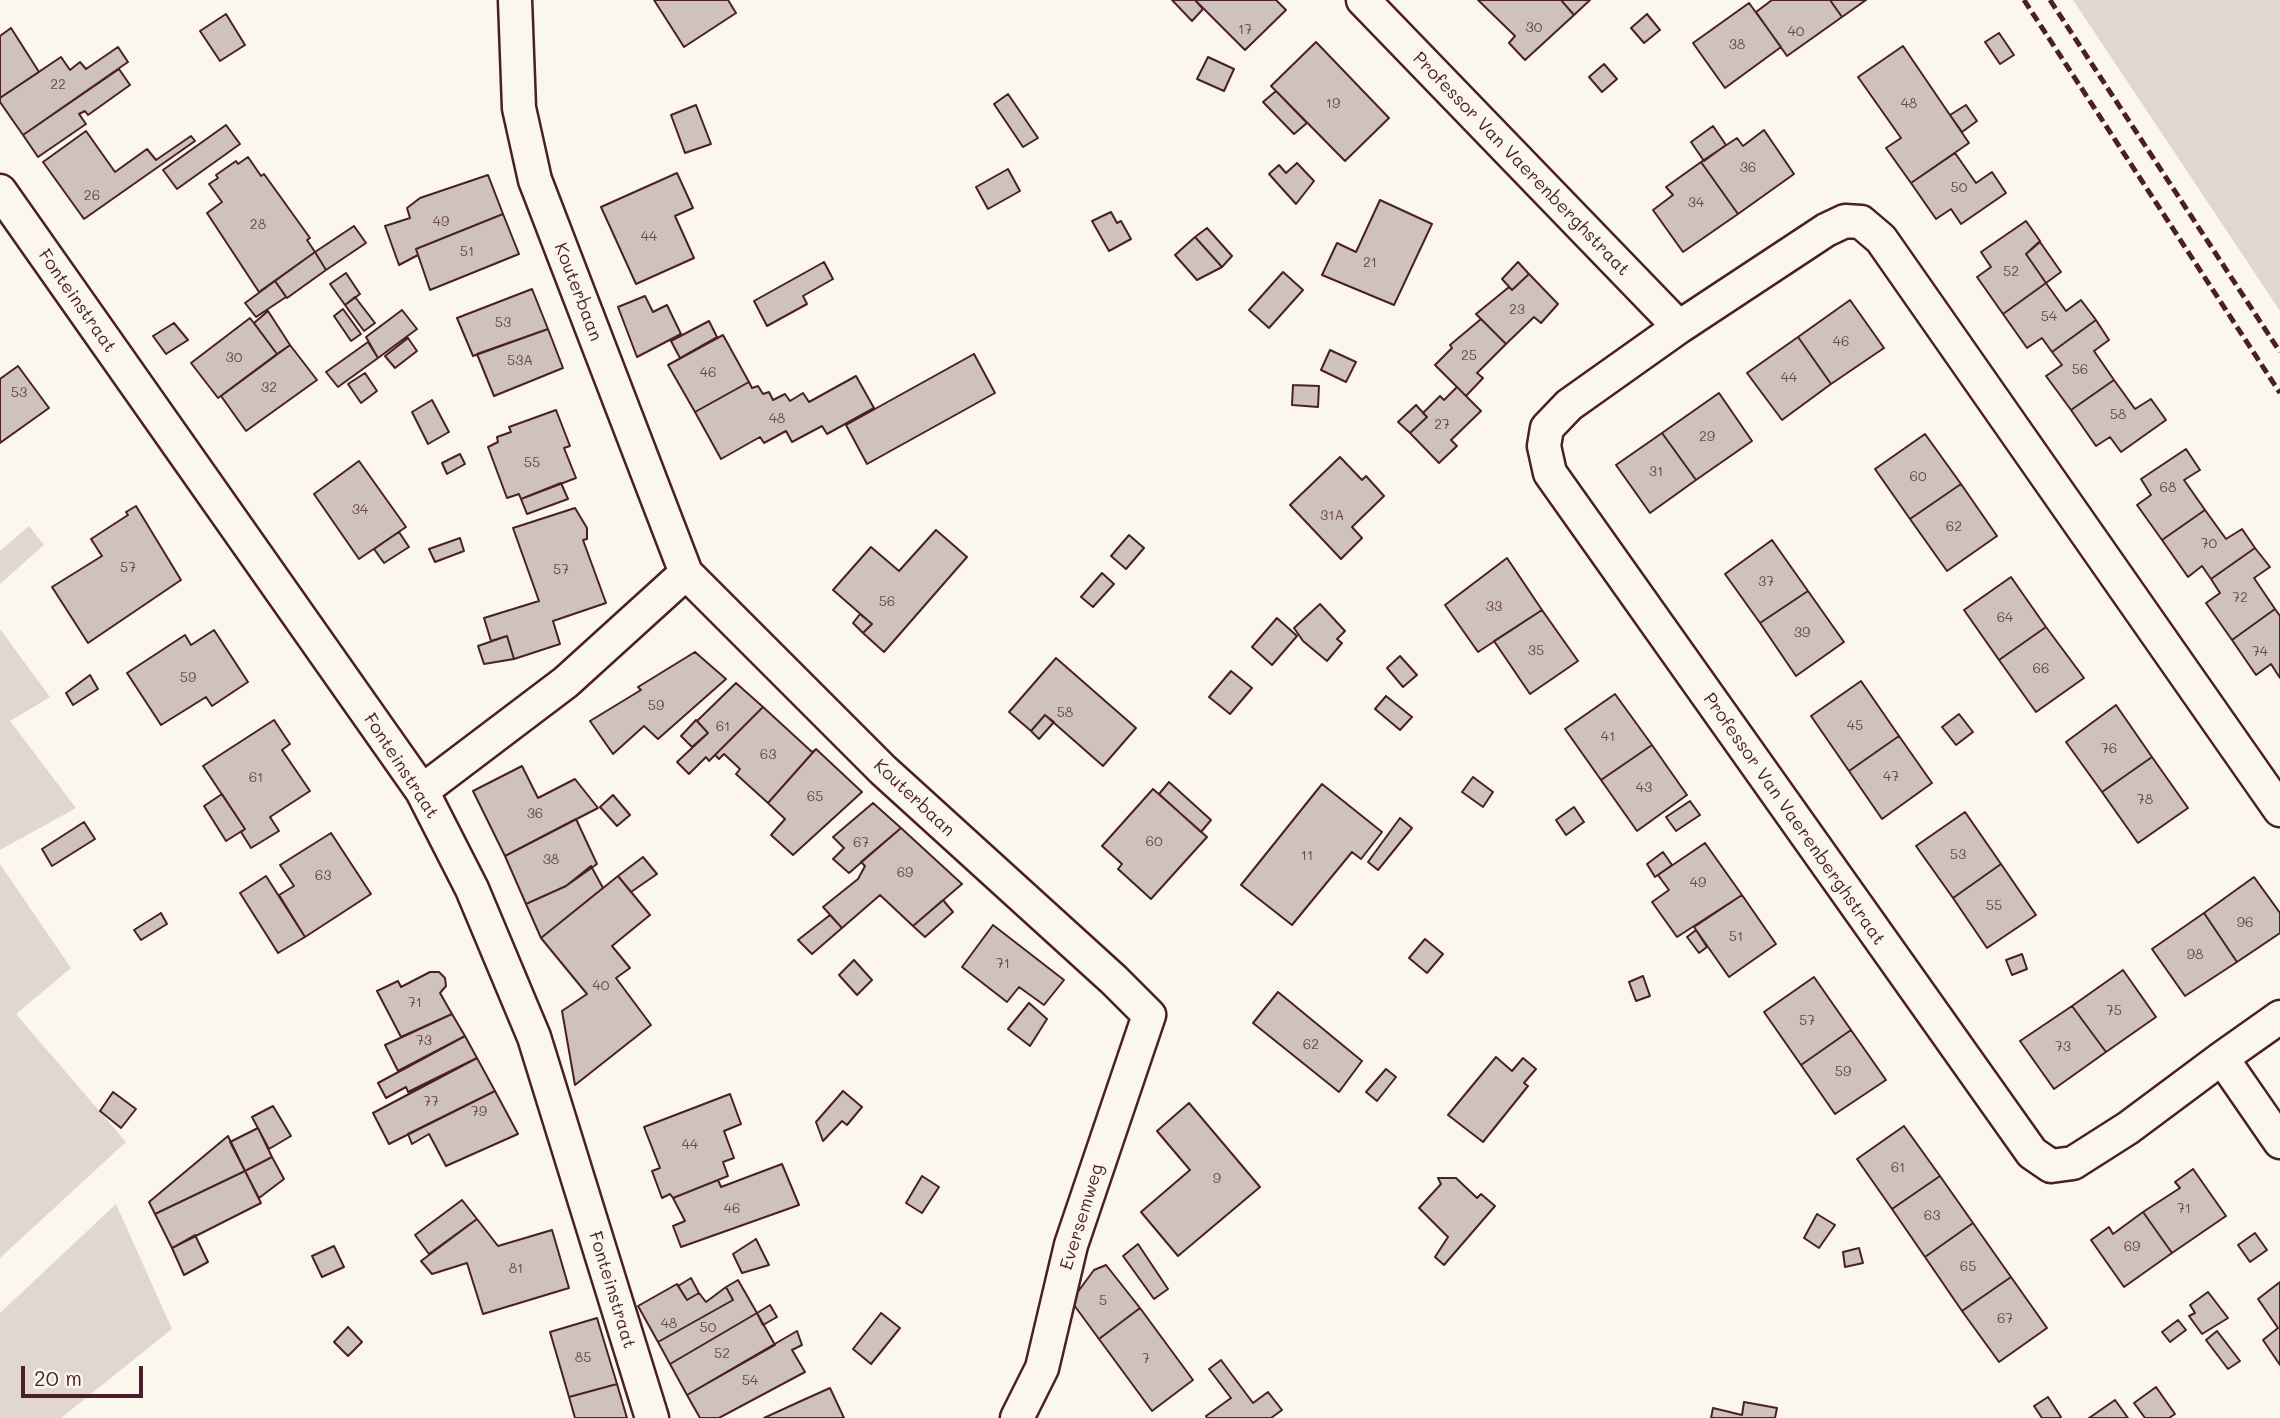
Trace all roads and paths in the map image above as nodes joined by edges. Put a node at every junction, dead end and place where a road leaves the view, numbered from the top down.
1 (515, 0) edge
2 (1363, 0) edge
3 (0, 191) edge
4 (1679, 327) junction
5 (686, 573) junction
6 (422, 791) junction
7 (2280, 810) edge
8 (1149, 1015) joint
9 (2280, 1017) edge
10 (2222, 1058) junction
11 (2280, 1142) edge
12 (652, 1418) edge
13 (1017, 1418) edge

1 - 5 street, Kouterbaan
2 - 4 street, Professor Van Vaerenberghstraat
3 - 6 street, Fonteinstraat
4 - 7 street, Professor Van Vaerenberghstraat
4 - 10 street, Professor Van Vaerenberghstraat
5 - 6 street
5 - 8 street, Kouterbaan
6 - 12 street, Fonteinstraat
8 - 13 street, Eversemweg
9 - 10 street, Professor Van Vaerenberghstraat
10 - 11 street

